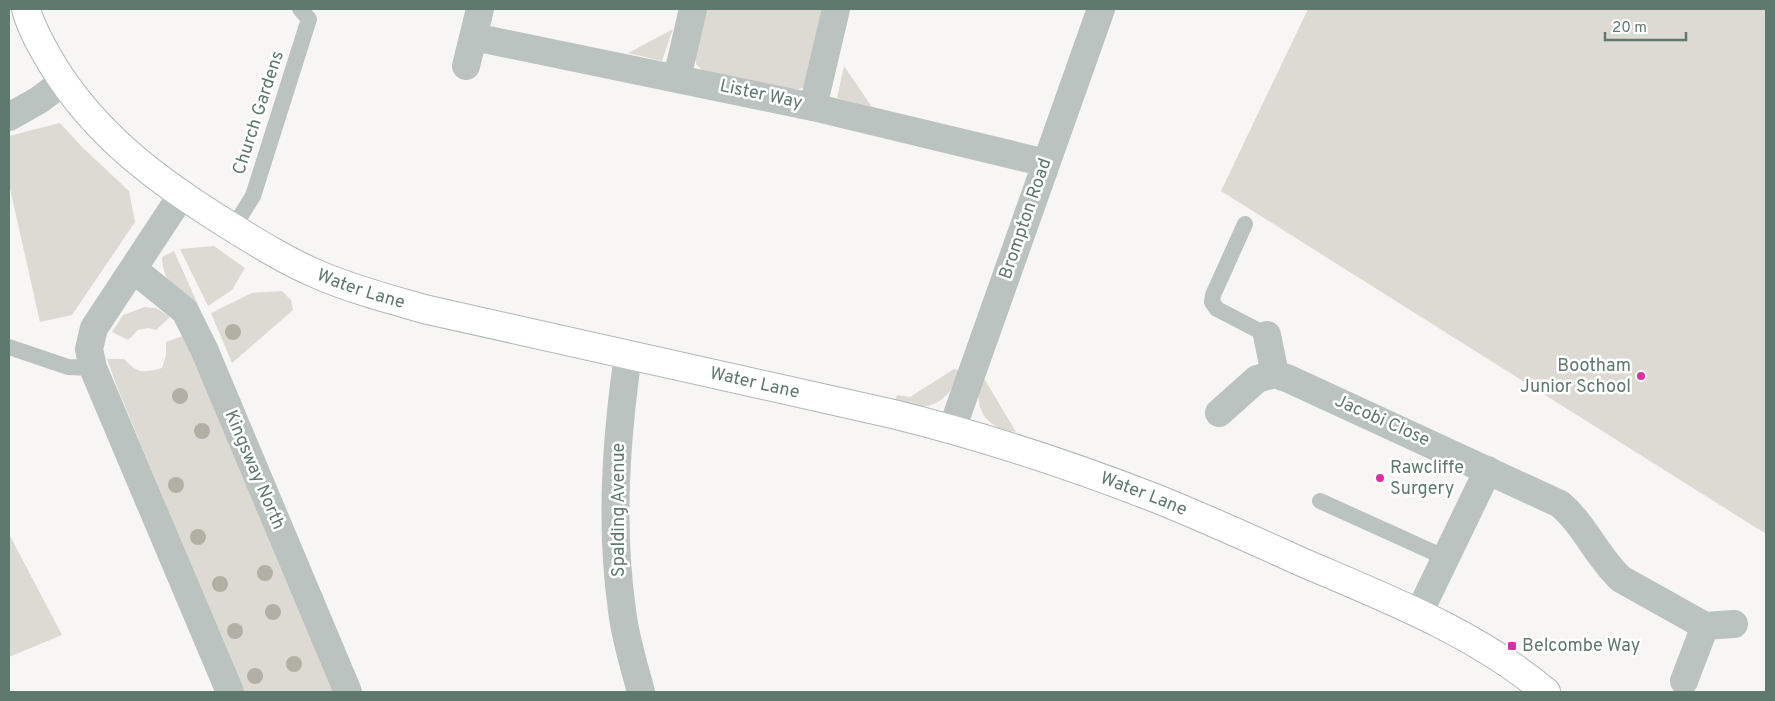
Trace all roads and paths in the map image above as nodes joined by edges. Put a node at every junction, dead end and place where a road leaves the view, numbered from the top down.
1 (26, 9) edge
2 (300, 9) edge
3 (480, 9) edge
4 (693, 9) edge
5 (836, 9) edge
6 (1101, 9) edge
7 (474, 37) junction
8 (466, 66) dead end
9 (677, 78) junction
10 (63, 82) junction
11 (813, 107) junction
12 (9, 117) edge
13 (1046, 163) junction
14 (182, 196) junction
15 (1245, 224) dead end
16 (233, 228) junction
17 (133, 269) junction
18 (1267, 335) joint
19 (9, 347) edge
20 (628, 356) junction
21 (93, 368) junction
22 (1275, 374) junction
23 (1219, 413) dead end
24 (952, 429) junction
25 (1488, 470) junction
26 (1320, 501) dead end
27 (1446, 558) junction
28 (1419, 613) junction
29 (1734, 624) dead end
30 (1704, 626) junction
31 (1684, 681) dead end
32 (230, 692) edge
33 (348, 692) edge
34 (641, 692) edge
35 (1546, 692) edge

1 - 10 street, Water Lane
2 - 16 lane, Church Gardens
3 - 7 street
4 - 9 street
5 - 11 street
6 - 13 street, Brompton Road
7 - 8 street
7 - 9 street, Lister Way
9 - 11 street, Lister Way
10 - 12 street
10 - 14 street, Water Lane
11 - 13 street, Lister Way
13 - 24 street, Brompton Road
14 - 16 street, Water Lane
14 - 17 street
15 - 18 lane
16 - 20 street, Water Lane
17 - 21 street
17 - 33 street, Kingsway North
18 - 22 street
19 - 21 lane
20 - 24 street, Water Lane
20 - 34 street, Spalding Avenue
21 - 32 street
22 - 23 street
22 - 25 street, Jacobi Close
24 - 28 street, Water Lane
25 - 27 street
25 - 30 street, Jacobi Close
26 - 27 lane
27 - 28 street
28 - 35 street, Water Lane
29 - 30 street
30 - 31 street

